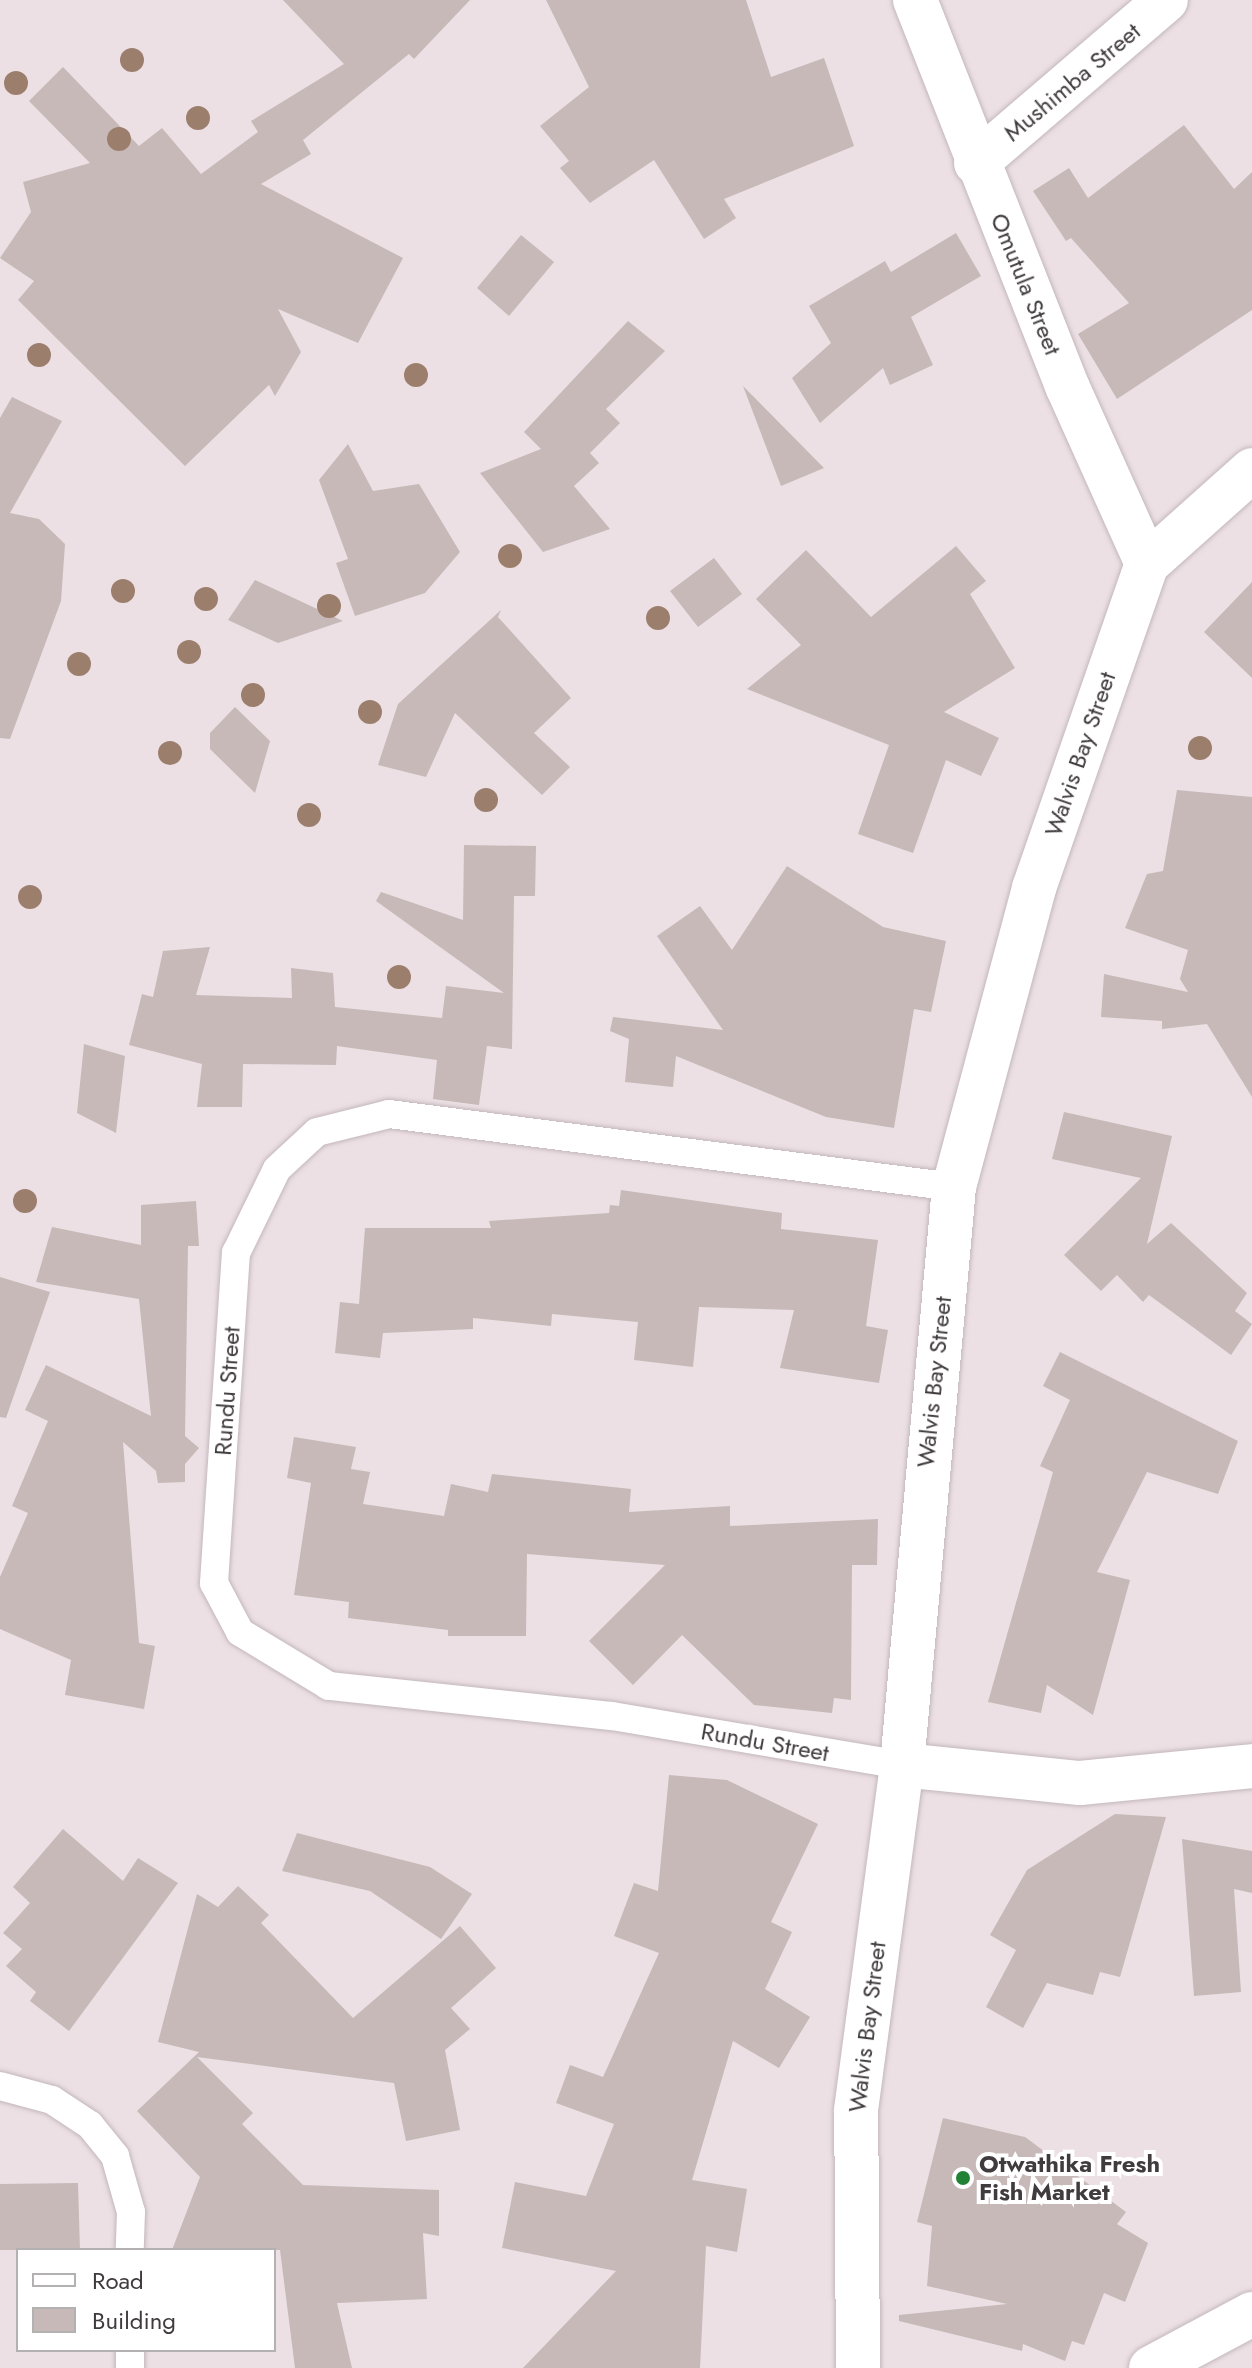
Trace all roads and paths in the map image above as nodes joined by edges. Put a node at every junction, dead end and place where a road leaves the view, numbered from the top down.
1 (915, 0) edge
2 (1166, 0) edge
3 (976, 163) junction
4 (1252, 470) edge
5 (1147, 564) junction
6 (954, 1187) junction
7 (902, 1765) junction
8 (1252, 1766) edge
9 (0, 2086) edge
10 (130, 2248) edge
11 (1252, 2314) edge
12 (858, 2368) edge
13 (1151, 2368) edge

1 - 3 street, Omutula Street
2 - 3 street, Mushimba Street
3 - 5 street, Omutula Street
4 - 5 street, Walvis Bay Street
5 - 6 street, Walvis Bay Street
6 - 7 street, Walvis Bay Street
6 - 7 lane, Rundu Street
7 - 8 street
7 - 12 street, Walvis Bay Street
9 - 10 lane
11 - 13 street

